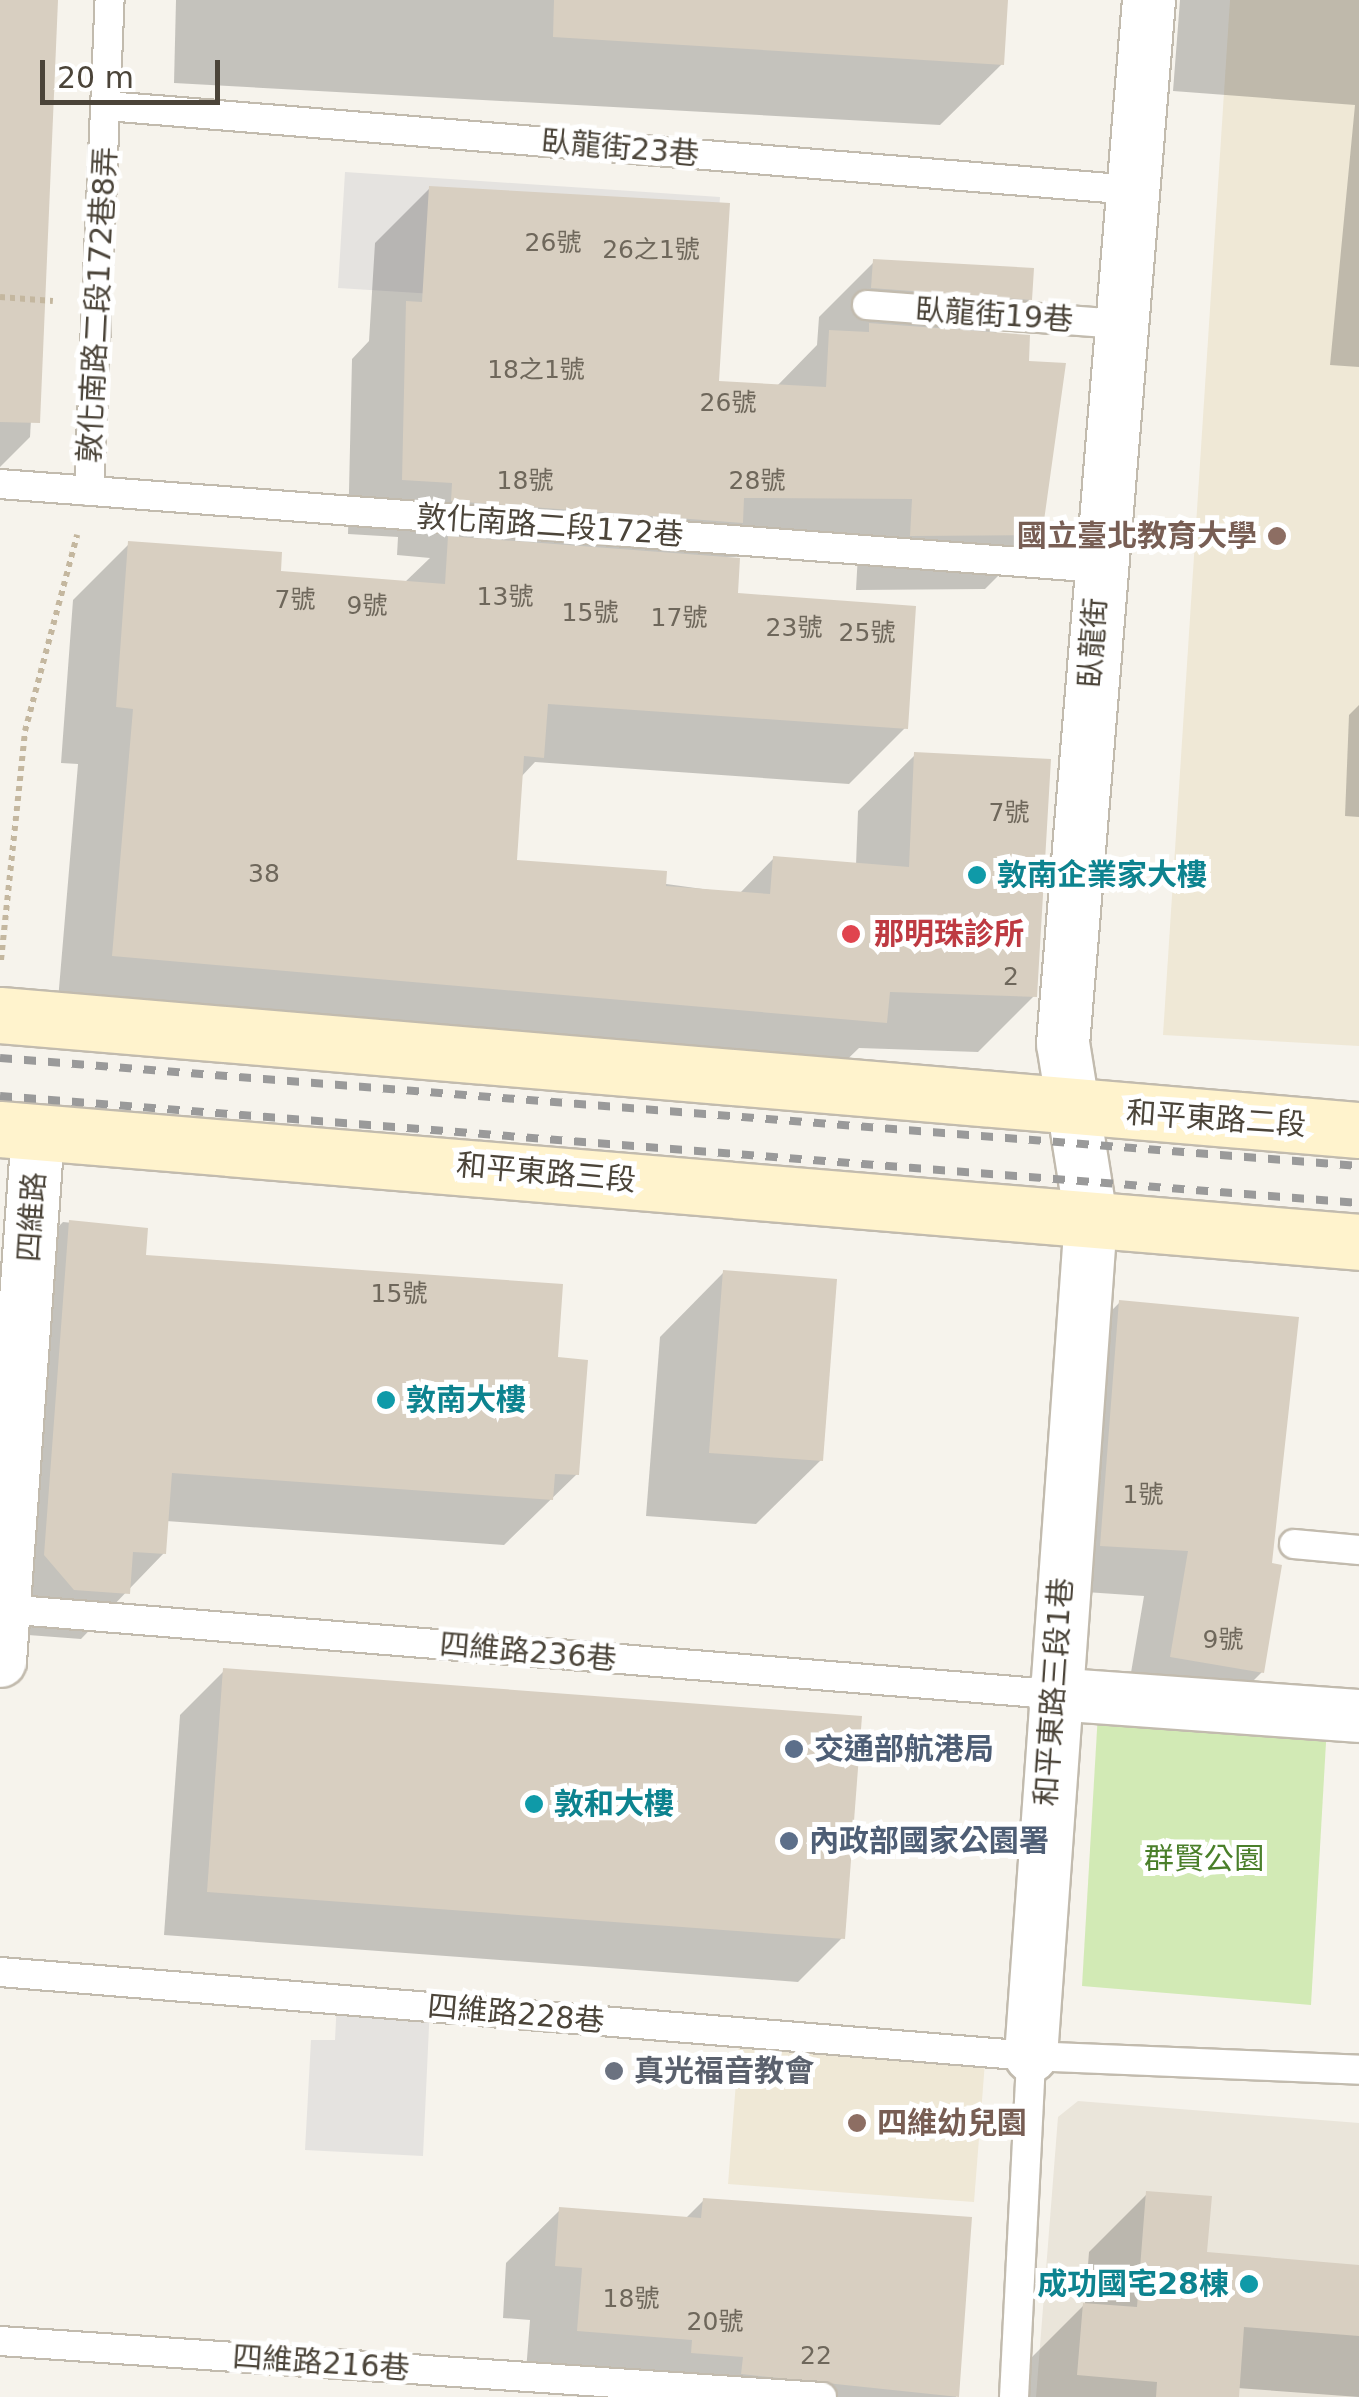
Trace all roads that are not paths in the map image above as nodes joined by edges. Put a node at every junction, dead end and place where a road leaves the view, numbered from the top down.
1 (110, 0) edge
2 (1146, 7) edge
3 (107, 106) junction
4 (1134, 190) junction
5 (867, 305) dead end
6 (1122, 324) junction
7 (0, 484) edge
8 (89, 491) junction
9 (1099, 568) junction
10 (0, 1014) edge
11 (1073, 1108) junction
12 (1359, 1130) edge
13 (19, 1131) edge
14 (1092, 1218) junction
15 (1359, 1242) edge
16 (1294, 1544) dead end
17 (1359, 1550) edge
18 (4, 1610) junction
19 (0, 1661) edge
20 (1052, 1694) junction
21 (1359, 1716) edge
22 (0, 1972) edge
23 (1031, 2056) junction
24 (1359, 2070) edge
25 (0, 2341) edge
26 (822, 2397) edge
27 (1014, 2397) edge

1 - 3 lane, 敦化南路二段172巷8弄
2 - 4 street, 臥龍街
3 - 4 lane, 臥龍街23巷
3 - 8 lane, 敦化南路二段172巷8弄
4 - 6 street, 臥龍街
5 - 6 lane, 臥龍街19巷
6 - 9 street, 臥龍街
7 - 8 lane, 敦化南路二段172巷
8 - 9 lane, 敦化南路二段172巷
9 - 11 street, 臥龍街
10 - 11 main road
11 - 12 main road, 和平東路二段
11 - 14 street, 和平東路三段1巷
13 - 14 main road, 和平東路三段
13 - 18 street, 四維路
14 - 15 main road
14 - 20 street, 和平東路三段1巷
16 - 17 lane
18 - 19 street, 四維路
18 - 20 lane, 四維路236巷
20 - 21 street
20 - 23 street, 和平東路三段1巷
22 - 23 lane, 四維路228巷
23 - 24 lane, 四維路228巷
23 - 27 lane, 和平東路三段1巷
25 - 26 lane, 四維路216巷

